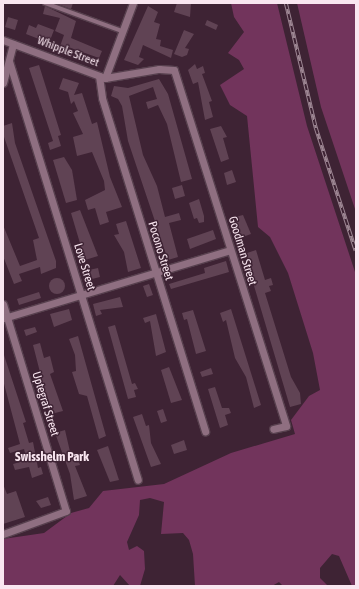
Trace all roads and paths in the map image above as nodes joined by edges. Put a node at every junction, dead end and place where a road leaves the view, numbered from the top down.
1 (46, 3) edge
2 (133, 3) edge
3 (123, 31) junction
4 (3, 40) edge
5 (14, 44) junction
6 (9, 61) junction
7 (174, 70) joint
8 (102, 77) junction
9 (3, 83) edge
10 (230, 250) junction
11 (156, 272) junction
12 (81, 295) junction
13 (3, 304) edge
14 (5, 318) edge
15 (273, 429) dead end
16 (205, 431) dead end
17 (138, 480) dead end
18 (3, 534) edge

1 - 3 lane
2 - 3 street, Pocono Street
3 - 8 street, Pocono Street
4 - 5 street, Whipple Street
5 - 6 street
5 - 8 street, Whipple Street
6 - 9 street
6 - 12 street, Love Street
7 - 8 street, Whipple Street
7 - 10 street, Goodman Street
8 - 11 street, Pocono Street
10 - 11 street
10 - 15 street, Goodman Street
11 - 12 street
11 - 16 street, Pocono Street
12 - 14 street
12 - 17 street, Love Street
13 - 14 street, Uptegraf Street
14 - 18 street, Uptegraf Street

